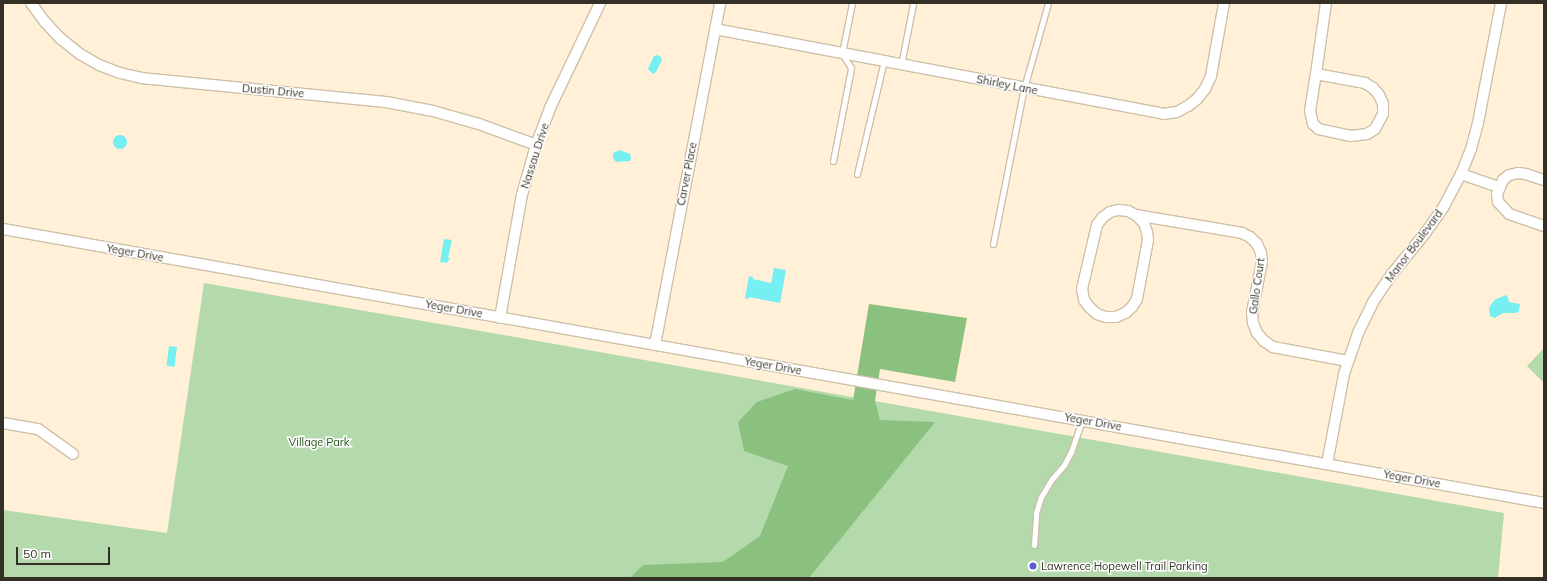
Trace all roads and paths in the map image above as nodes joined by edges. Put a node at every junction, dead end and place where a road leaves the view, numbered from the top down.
1 (31, 3) edge
2 (600, 3) edge
3 (720, 3) edge
4 (852, 3) edge
5 (1048, 3) edge
6 (1224, 3) edge
7 (1326, 3) edge
8 (1501, 3) edge
9 (913, 4) edge
10 (715, 29) junction
11 (842, 53) junction
12 (884, 61) junction
13 (901, 65) junction
14 (1316, 74) junction
15 (1024, 88) junction
16 (536, 145) junction
17 (833, 161) dead end
18 (857, 174) dead end
19 (1461, 174) junction
20 (1544, 180) edge
21 (1498, 187) junction
22 (1136, 215) junction
23 (1544, 226) edge
24 (3, 229) edge
25 (993, 244) dead end
26 (500, 318) junction
27 (655, 345) junction
28 (1348, 361) junction
29 (1082, 420) junction
30 (3, 422) edge
31 (73, 454) dead end
32 (1327, 464) junction
33 (1544, 502) edge
34 (1034, 545) dead end

1 - 16 street, Dustin Drive
2 - 16 street, Nassau Drive
3 - 10 street, Carver Place
4 - 11 lane
5 - 15 lane
6 - 15 street, Shirley Lane
7 - 14 street
8 - 19 street, Manor Boulevard
9 - 13 lane
10 - 11 street, Shirley Lane
10 - 27 street, Carver Place
11 - 12 street, Shirley Lane
11 - 17 lane
12 - 13 street, Shirley Lane
12 - 18 lane
13 - 15 street, Shirley Lane
14 - 14 street
15 - 25 lane
16 - 26 street, Nassau Drive
19 - 21 street
19 - 28 street, Manor Boulevard
20 - 21 street
21 - 23 street
22 - 22 street, Gallo Court
22 - 28 street, Gallo Court
24 - 26 street, Yeger Drive
26 - 27 street, Yeger Drive
27 - 29 street, Yeger Drive
28 - 32 street, Manor Boulevard
29 - 32 street, Yeger Drive
29 - 34 lane
30 - 31 street
32 - 33 street, Yeger Drive

